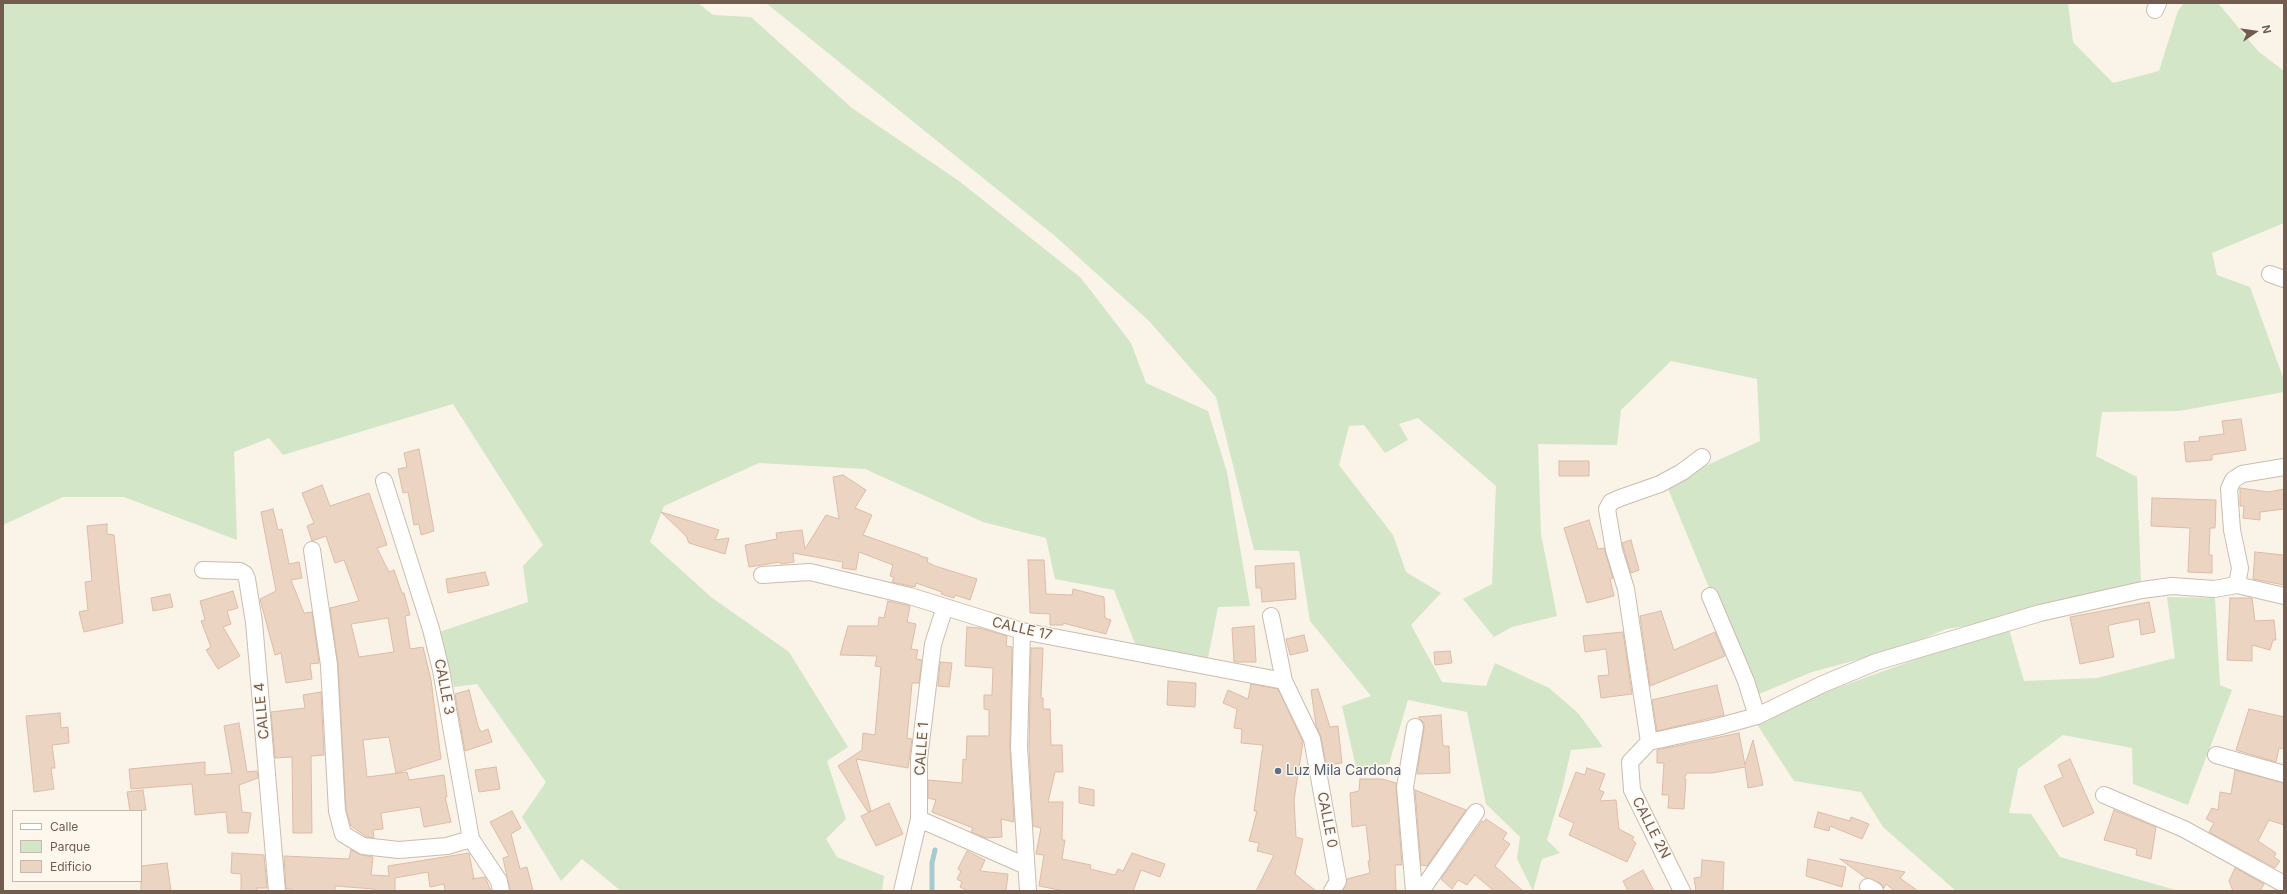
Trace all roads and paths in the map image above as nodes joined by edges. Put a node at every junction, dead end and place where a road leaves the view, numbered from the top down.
1 (1702, 457) dead end
2 (2284, 468) edge
3 (384, 481) dead end
4 (312, 550) dead end
5 (203, 570) dead end
6 (762, 575) dead end
7 (2237, 585) junction
8 (1710, 596) dead end
9 (2284, 596) edge
10 (945, 607) junction
11 (1271, 616) dead end
12 (1022, 631) junction
13 (1284, 681) junction
14 (1757, 716) junction
15 (1415, 726) dead end
16 (1649, 742) junction
17 (2216, 754) dead end
18 (2284, 774) edge
19 (2104, 795) dead end
20 (1476, 812) dead end
21 (919, 819) junction
22 (471, 839) junction
23 (1026, 866) junction
24 (2284, 884) edge
25 (277, 891) edge
26 (501, 891) edge
27 (902, 891) edge
28 (1028, 891) edge
29 (1332, 891) edge
30 (1414, 891) edge
31 (1421, 891) edge
32 (1682, 891) edge

1 - 16 street
2 - 7 street
3 - 22 street, CALLE 3
4 - 22 street
5 - 25 street, CALLE 4
6 - 10 street, CALLE 17
7 - 9 street
7 - 14 street
8 - 14 street
10 - 12 street, CALLE 17
10 - 21 street, CALLE 1
11 - 13 street, CALLE 0
12 - 13 street, CALLE 17
12 - 23 street
13 - 29 street, CALLE 0
14 - 16 street
15 - 30 street
16 - 32 street, CALLE 2N
17 - 18 street
19 - 24 street
20 - 31 street
21 - 23 street
21 - 27 street, CALLE 1
22 - 26 street, CALLE 3
23 - 28 street

